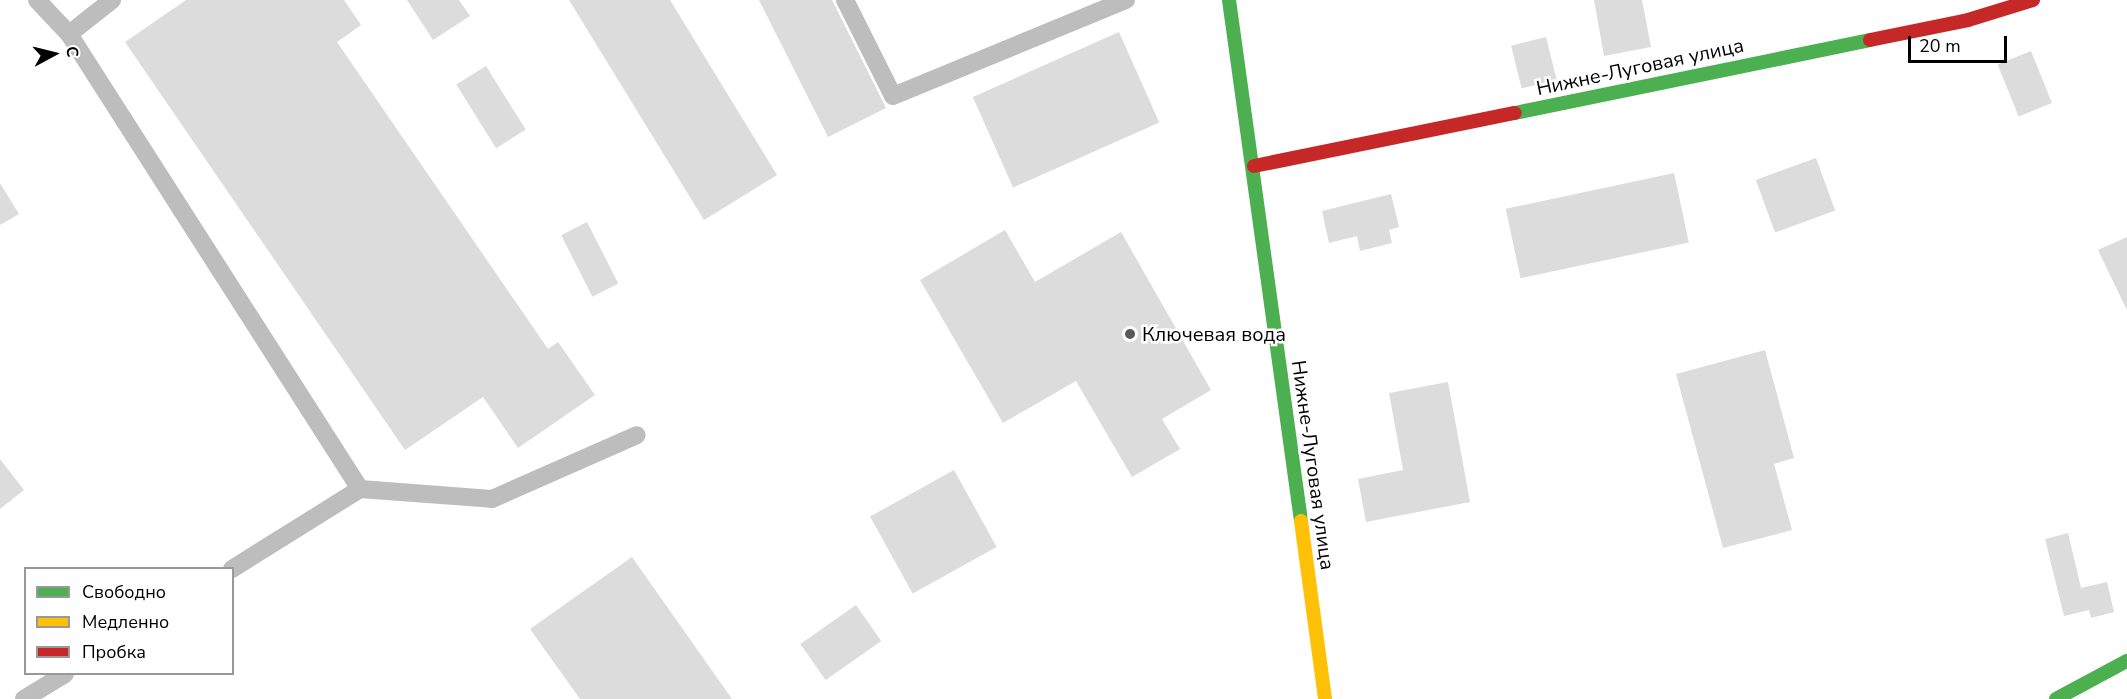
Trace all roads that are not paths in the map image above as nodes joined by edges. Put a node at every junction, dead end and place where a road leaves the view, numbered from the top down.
1 (37, 0) edge
2 (112, 0) edge
3 (845, 0) edge
4 (1126, 0) edge
5 (1229, 0) edge
6 (2033, 0) edge
7 (69, 34) junction
8 (1254, 166) junction
9 (637, 435) dead end
10 (360, 489) junction
11 (234, 568) edge
12 (2127, 661) edge
13 (63, 675) edge
14 (24, 699) edge
15 (1325, 699) edge
16 (2056, 699) edge

1 - 7 lane
2 - 7 lane
3 - 4 lane
5 - 8 street, Нижне-Луговая улица
6 - 8 street, Нижне-Луговая улица
7 - 10 lane
8 - 15 street, Нижне-Луговая улица
9 - 10 lane
10 - 11 lane
12 - 16 street
13 - 14 lane

